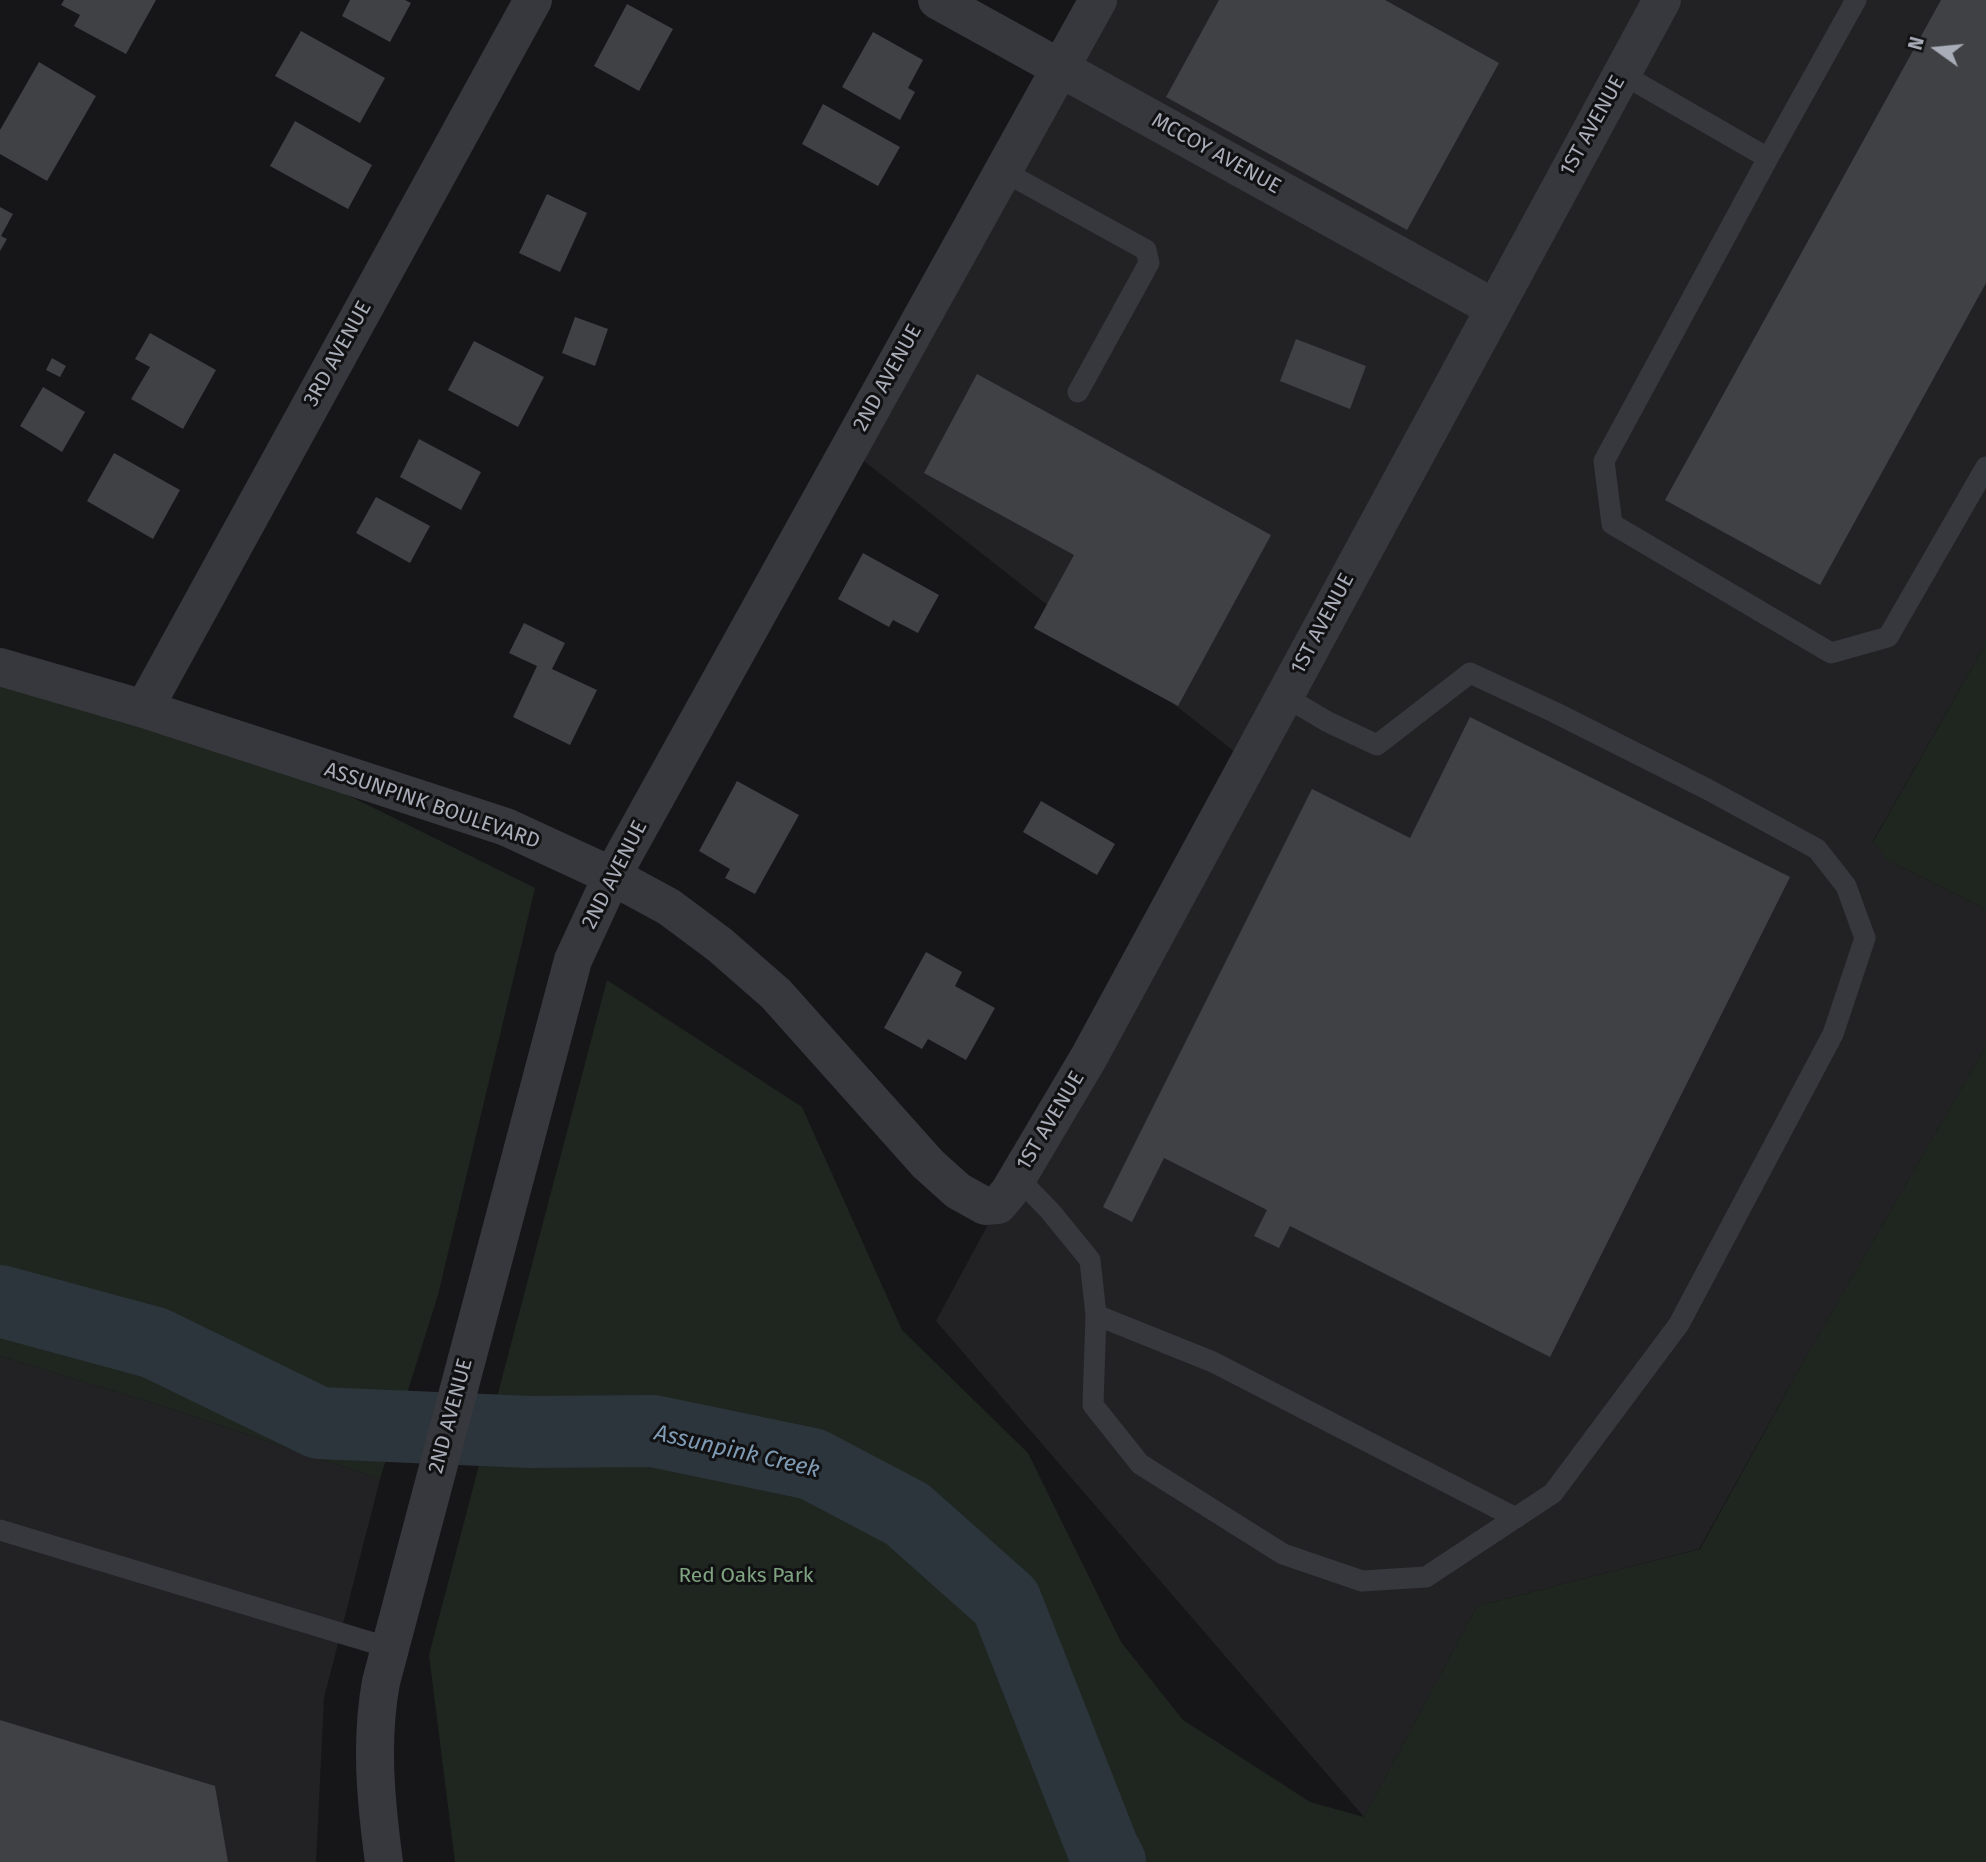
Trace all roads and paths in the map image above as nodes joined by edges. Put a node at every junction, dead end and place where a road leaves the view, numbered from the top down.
1 (533, 0) edge
2 (937, 0) edge
3 (1098, 0) edge
4 (1662, 0) edge
5 (1856, 0) edge
6 (1060, 68) junction
7 (1622, 74) junction
8 (1768, 158) junction
9 (1003, 171) junction
10 (1494, 308) junction
11 (1078, 392) dead end
12 (1986, 467) edge
13 (0, 667) edge
14 (1284, 696) junction
15 (144, 709) junction
16 (612, 876) junction
17 (1017, 1177) junction
18 (958, 1191) joint
19 (1096, 1315) junction
20 (1516, 1518) junction
21 (0, 1530) edge
22 (390, 1648) junction
23 (383, 1851) edge

1 - 15 street, 3RD AVENUE
2 - 6 street, MCCOY AVENUE
3 - 6 street, 2ND AVENUE
4 - 7 street, 1ST AVENUE
5 - 8 lane
6 - 9 street, 2ND AVENUE
6 - 10 street, MCCOY AVENUE
7 - 8 lane
7 - 10 street, 1ST AVENUE
8 - 12 lane
9 - 11 lane
9 - 16 street, 2ND AVENUE
10 - 14 street, 1ST AVENUE
13 - 15 street, ASSUNPINK BOULEVARD
14 - 17 street, 1ST AVENUE
14 - 20 lane
15 - 16 street, ASSUNPINK BOULEVARD
16 - 18 street, ASSUNPINK BOULEVARD
16 - 22 street, 2ND AVENUE
17 - 18 street, 1ST AVENUE
17 - 19 lane
19 - 20 lane
19 - 20 lane
21 - 22 lane
22 - 23 street, 2ND AVENUE

